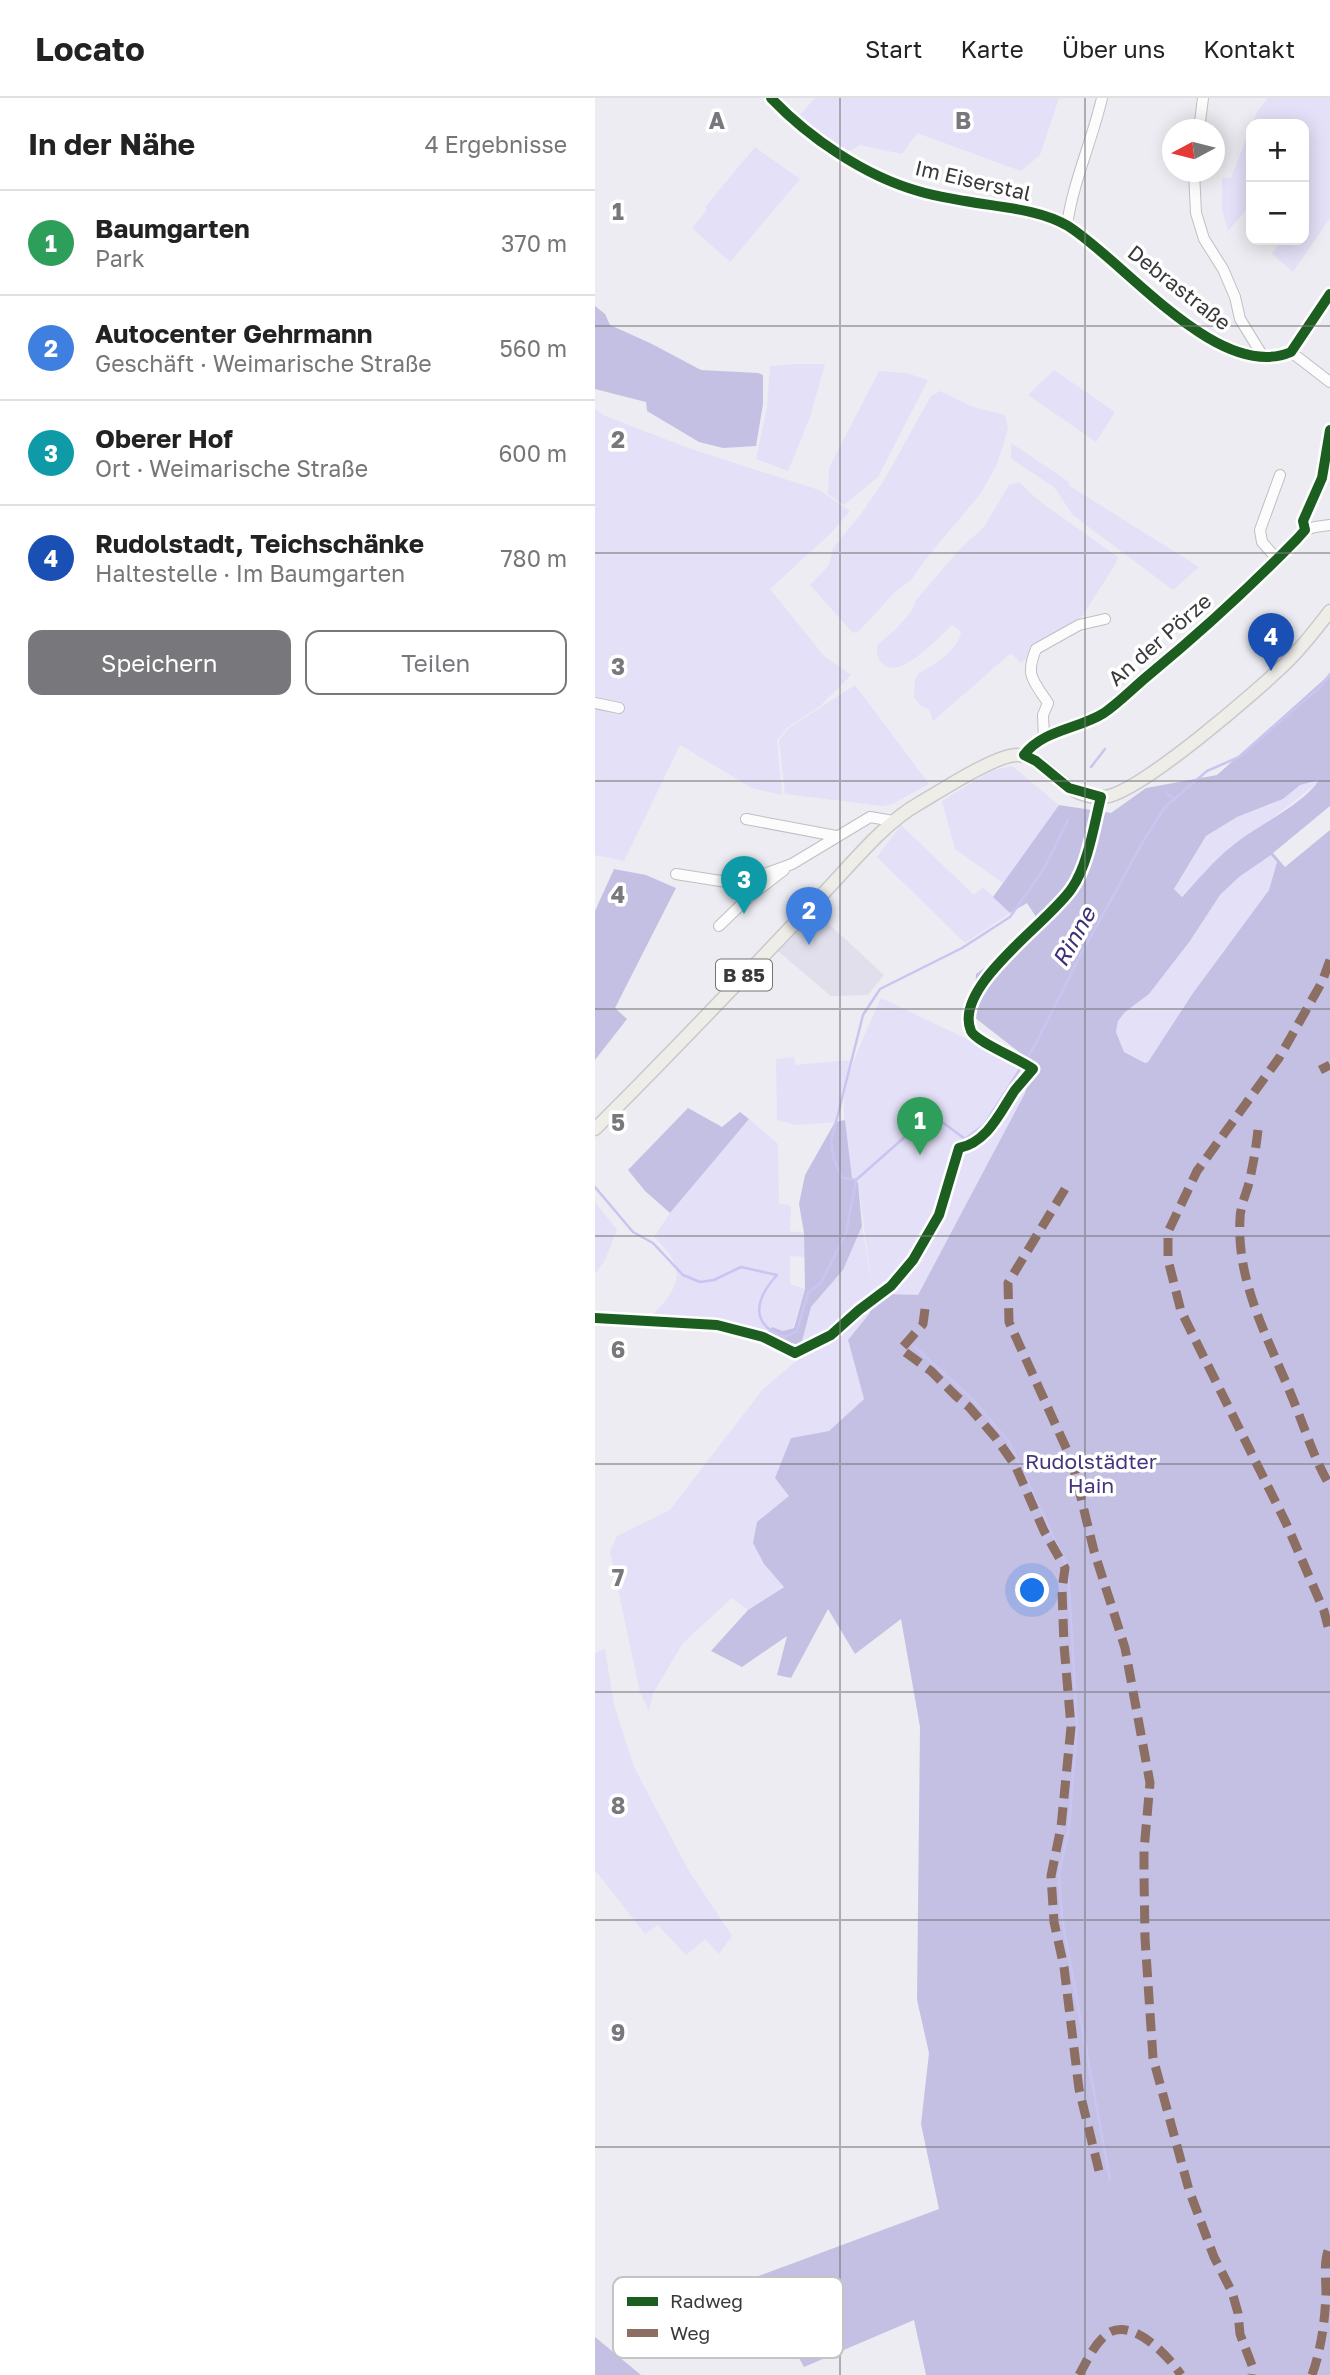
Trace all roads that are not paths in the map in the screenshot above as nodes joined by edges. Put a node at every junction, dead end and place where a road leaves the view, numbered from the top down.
1 (771, 98) edge
2 (1102, 98) edge
3 (1203, 98) edge
4 (1200, 119) edge
5 (1194, 182) edge
6 (1066, 225) junction
7 (1330, 294) edge
8 (1291, 352) junction
9 (1264, 358) junction
10 (1330, 382) edge
11 (1280, 475) dead end
12 (1330, 525) edge
13 (1277, 559) junction
14 (1330, 611) edge
15 (1105, 619) dead end
16 (595, 703) edge
17 (619, 708) dead end
18 (1044, 738) junction
19 (1024, 755) junction
20 (746, 819) dead end
21 (893, 821) junction
22 (837, 836) junction
23 (792, 864) junction
24 (676, 874) dead end
25 (719, 926) dead end
26 (595, 1129) edge
27 (891, 1286) dead end
28 (595, 1318) edge

1 - 6 street, Im Eiserstal
2 - 6 street
3 - 4 street
5 - 9 street
6 - 9 street, Debrastraße
7 - 8 street
8 - 9 street, Debrastraße
8 - 10 street
11 - 13 street
12 - 13 street, An der Pörze
13 - 18 street, An der Pörze
14 - 19 main road
15 - 18 street
16 - 17 street
18 - 19 street, An der Pörze
19 - 21 main road, B 85
20 - 22 street
21 - 22 street
21 - 26 main road, B 85
22 - 23 street
23 - 24 street
23 - 25 street
27 - 28 street

